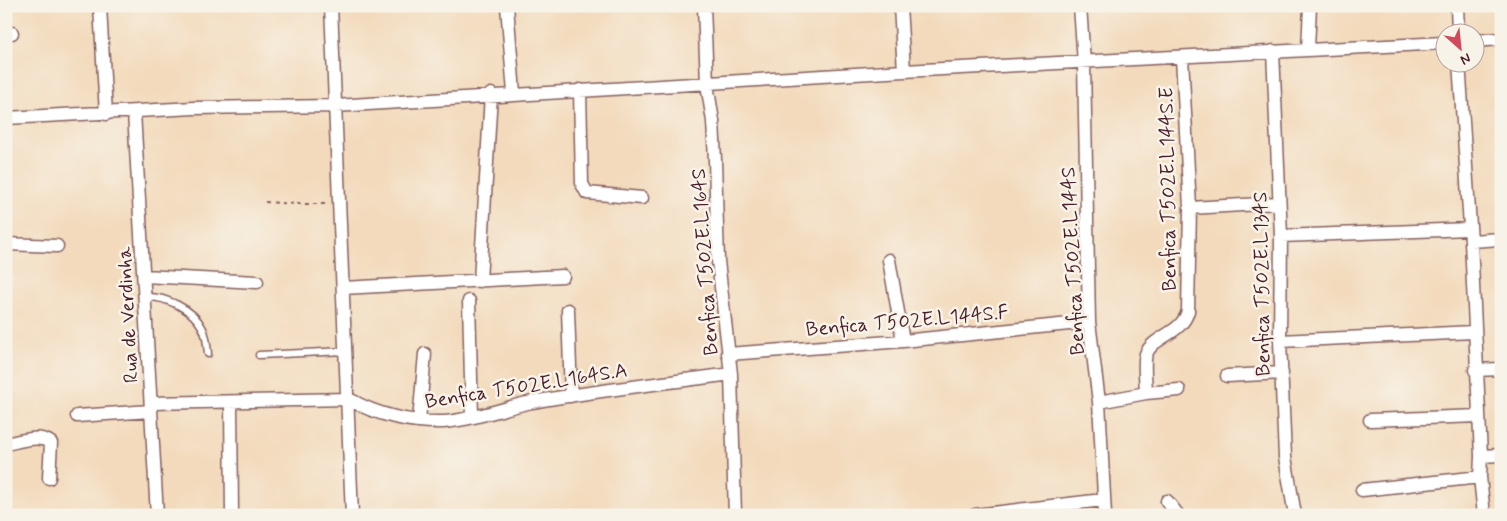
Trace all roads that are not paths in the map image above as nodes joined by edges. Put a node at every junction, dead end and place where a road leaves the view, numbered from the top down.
1 (100, 6) edge
2 (331, 6) edge
3 (507, 6) edge
4 (704, 6) edge
5 (900, 6) edge
6 (1080, 6) edge
7 (1310, 6) edge
8 (1457, 6) edge
9 (1458, 22) edge
10 (1501, 39) edge
11 (1484, 40) edge
12 (1434, 43) edge
13 (1308, 49) junction
14 (1273, 51) junction
15 (1182, 57) junction
16 (1084, 63) junction
17 (904, 71) junction
18 (1461, 72) edge
19 (707, 84) junction
20 (580, 90) junction
21 (514, 93) junction
22 (492, 94) junction
23 (335, 106) junction
24 (134, 112) junction
25 (106, 114) junction
26 (6, 118) edge
27 (642, 198) dead end
28 (1279, 203) junction
29 (1190, 208) junction
30 (1470, 235) junction
31 (1282, 236) junction
32 (1501, 239) edge
33 (6, 244) edge
34 (57, 246) dead end
35 (889, 260) dead end
36 (144, 276) junction
37 (563, 276) dead end
38 (480, 280) junction
39 (257, 282) dead end
40 (342, 288) junction
41 (145, 297) junction
42 (469, 300) dead end
43 (568, 310) dead end
44 (1089, 322) junction
45 (1474, 332) junction
46 (903, 341) junction
47 (1280, 341) junction
48 (346, 351) junction
49 (208, 354) dead end
50 (425, 354) dead end
51 (728, 354) junction
52 (259, 355) dead end
53 (1501, 369) edge
54 (1475, 370) junction
55 (1282, 373) junction
56 (731, 374) junction
57 (1227, 376) dead end
58 (1179, 390) dead end
59 (1146, 393) junction
60 (571, 396) junction
61 (349, 398) junction
62 (231, 402) junction
63 (1099, 402) junction
64 (151, 407) junction
65 (77, 416) dead end
66 (1479, 416) junction
67 (472, 417) junction
68 (1370, 420) dead end
69 (419, 421) junction
70 (6, 444) edge
71 (1501, 455) edge
72 (1481, 456) junction
73 (1480, 477) junction
74 (49, 478) dead end
75 (1362, 490) dead end
76 (1103, 500) junction
77 (1167, 501) dead end
78 (157, 515) edge
79 (232, 515) edge
80 (352, 515) edge
81 (735, 515) edge
82 (975, 515) edge
83 (1105, 515) edge
84 (1178, 515) edge
85 (1295, 515) edge
86 (1484, 515) edge

1 - 25 street
2 - 23 street
3 - 21 street
4 - 19 street, Benfica T502E.L164S
5 - 17 street
6 - 16 street, Benfica T502E.L144S
7 - 13 street
8 - 9 street
10 - 11 street
12 - 13 street
13 - 14 street
14 - 15 street
14 - 28 street, Benfica T502E.L134S
15 - 16 street
15 - 29 street, Benfica T502E.L144S.E
16 - 17 street
16 - 44 street, Benfica T502E.L144S
17 - 19 street
18 - 30 street
19 - 20 street
19 - 51 street, Benfica T502E.L164S
20 - 21 street
20 - 27 street
21 - 22 street
22 - 23 street
22 - 38 street
23 - 24 street
23 - 40 street
24 - 25 street
24 - 36 street, Rua de Verdinha
25 - 26 street
28 - 29 street
28 - 31 street, Benfica T502E.L134S
29 - 59 street, Benfica T502E.L144S.E
30 - 31 street
30 - 32 street
30 - 45 street
31 - 47 street, Benfica T502E.L134S
33 - 34 street
35 - 46 street
36 - 39 street
36 - 41 street, Rua de Verdinha
37 - 38 street
38 - 40 street
40 - 48 street
41 - 49 lane
41 - 64 street, Rua de Verdinha
42 - 67 street
43 - 60 street
44 - 46 street, Benfica T502E.L144S.F
44 - 63 street, Benfica T502E.L144S
45 - 47 street
45 - 54 street
46 - 51 street, Benfica T502E.L144S.F
47 - 55 street, Benfica T502E.L134S
48 - 52 lane
48 - 61 street
50 - 69 street
51 - 56 street, Benfica T502E.L164S
53 - 54 street
54 - 66 street
55 - 57 street
55 - 85 street, Benfica T502E.L134S
56 - 60 street, Benfica T502E.L164S.A
56 - 81 street, Benfica T502E.L164S
58 - 59 street
59 - 63 street
60 - 67 street, Benfica T502E.L164S.A
61 - 62 street, Benfica T502E.L164S.A
61 - 69 street, Benfica T502E.L164S.A
61 - 80 street
62 - 64 street, Benfica T502E.L164S.A
62 - 79 street
63 - 76 street, Benfica T502E.L144S
64 - 65 street, Benfica T502E.L164S.A
64 - 78 street, Rua de Verdinha
66 - 68 street
66 - 72 street
67 - 69 street, Benfica T502E.L164S.A
70 - 74 street
71 - 72 street
72 - 73 street
73 - 75 street
73 - 86 street
76 - 82 street
76 - 83 street, Benfica T502E.L144S
77 - 84 street

